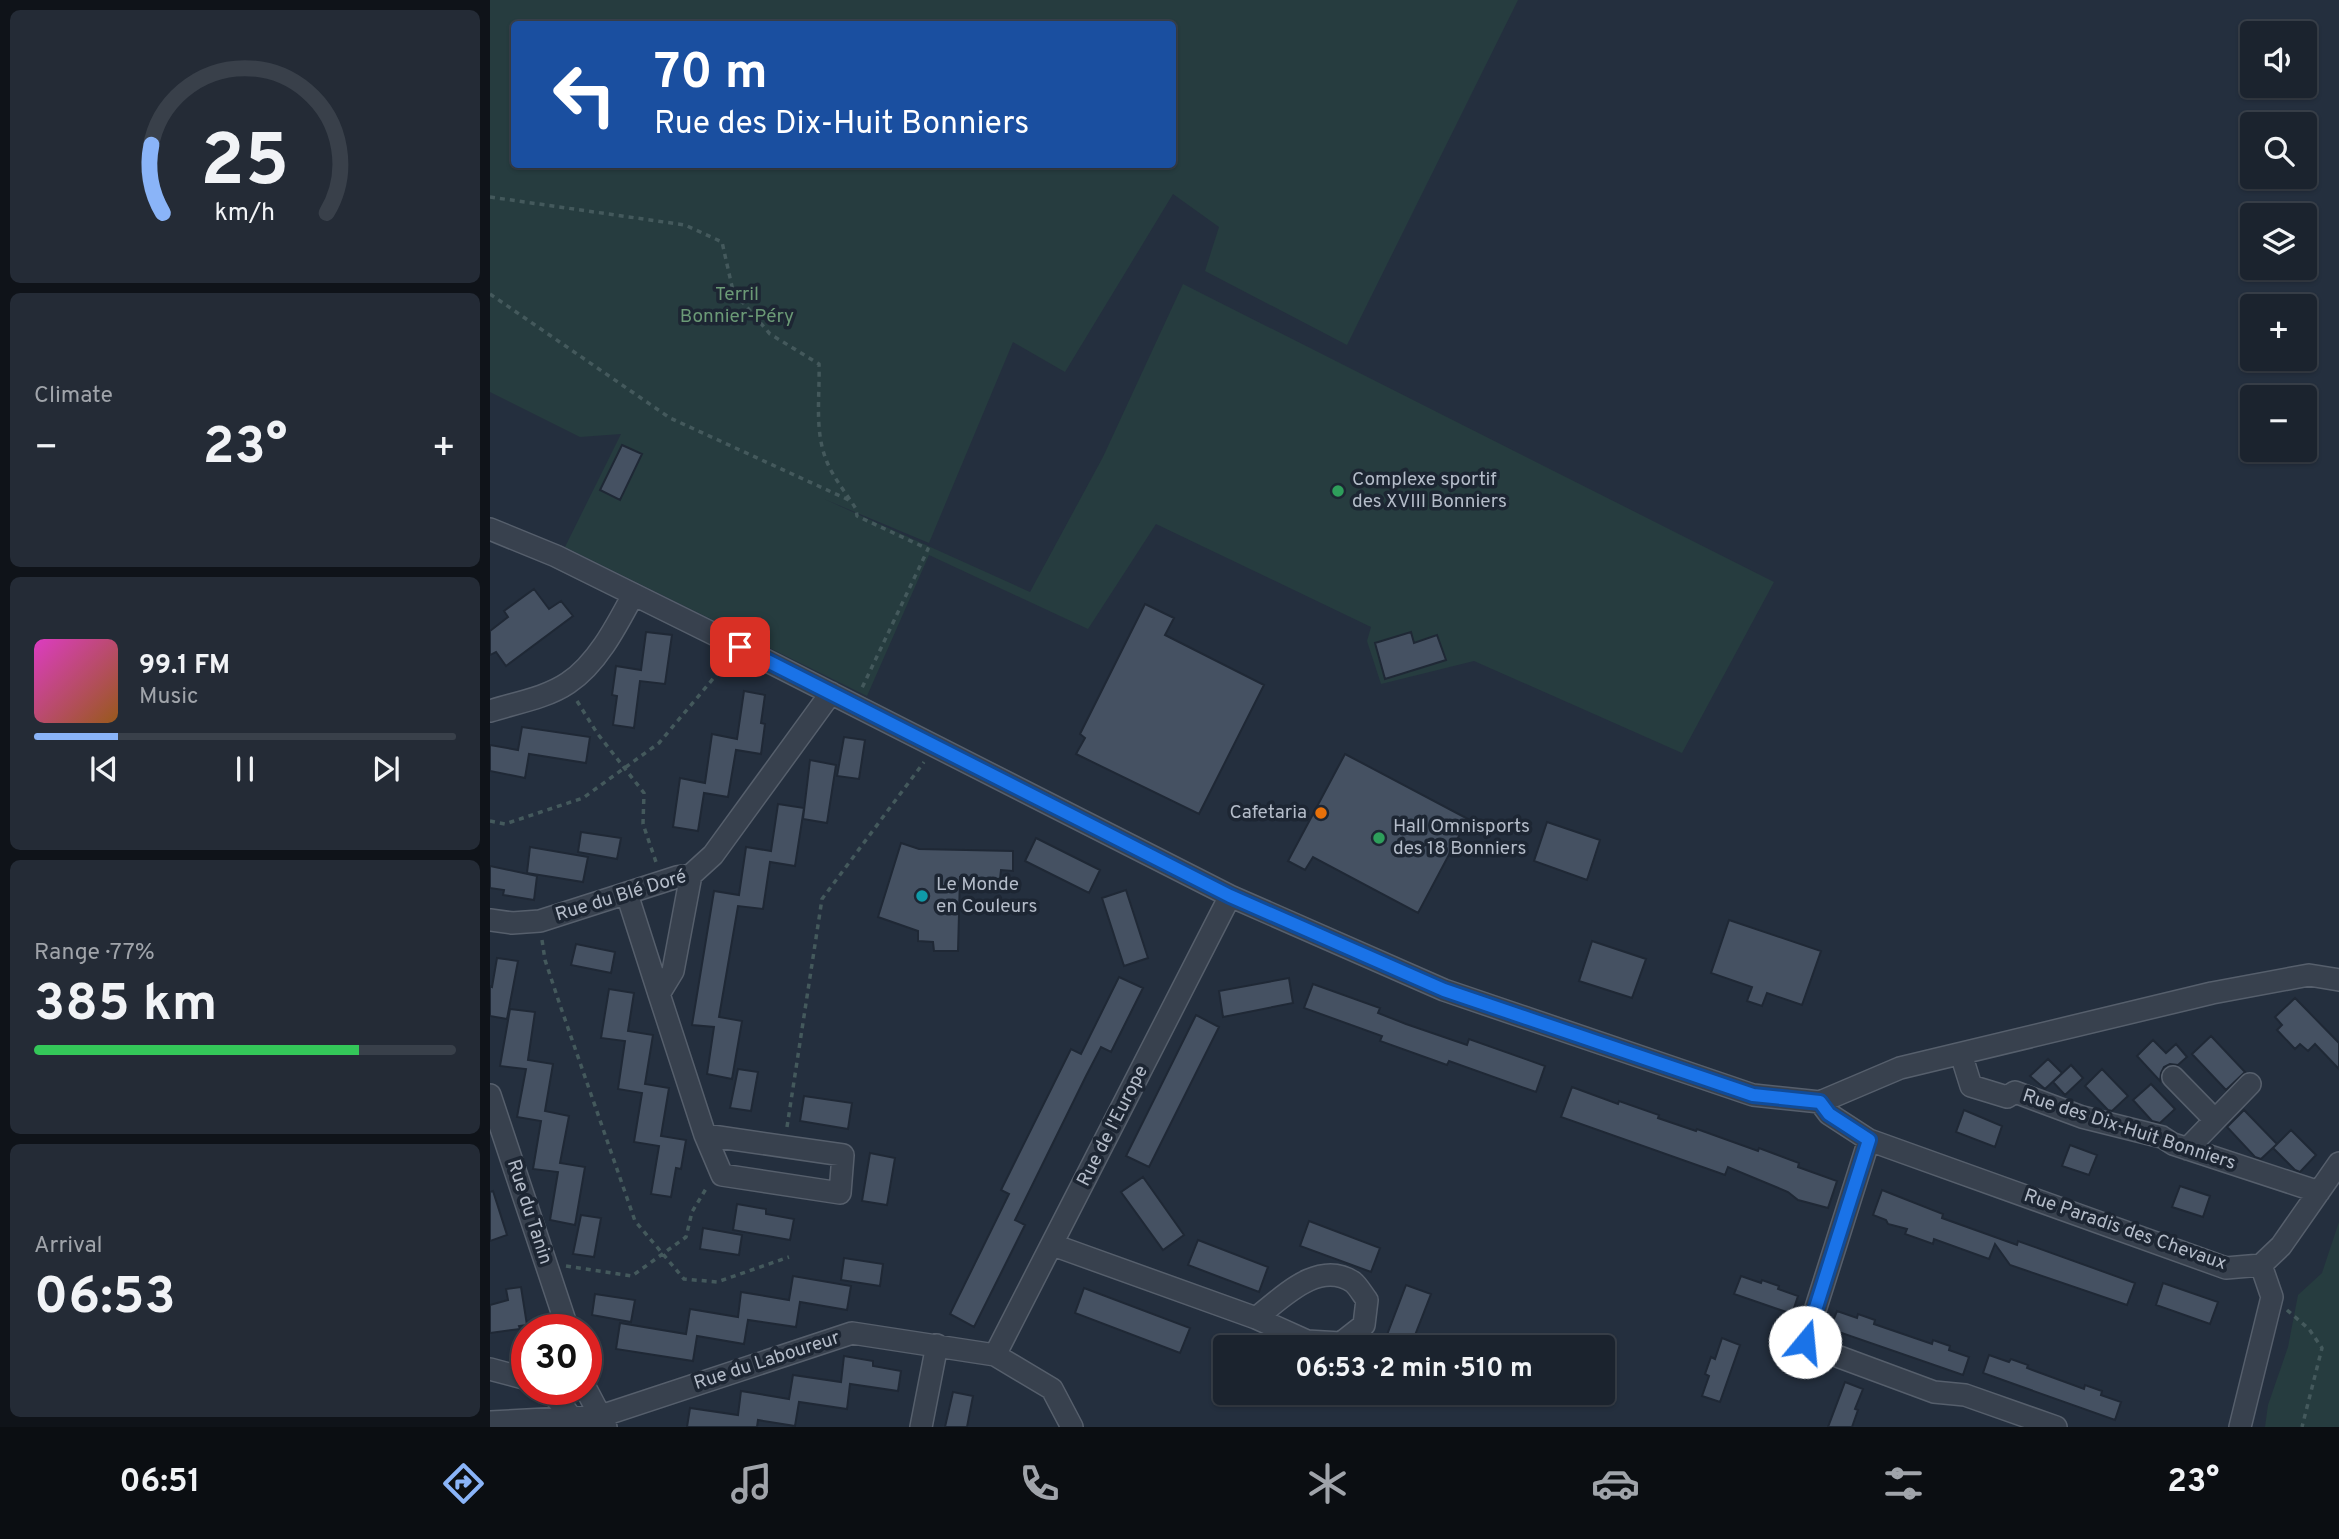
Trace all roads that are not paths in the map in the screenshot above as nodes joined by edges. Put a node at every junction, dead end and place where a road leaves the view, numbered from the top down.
1 (490, 529) edge
2 (633, 595) junction
3 (831, 693) junction
4 (490, 711) edge
5 (691, 875) junction
6 (627, 894) junction
7 (1230, 896) junction
8 (490, 920) edge
9 (2339, 980) edge
10 (659, 994) junction
11 (1961, 1054) junction
12 (2173, 1077) dead end
13 (2250, 1084) dead end
14 (490, 1095) edge
15 (1820, 1102) junction
16 (2215, 1120) junction
17 (705, 1135) junction
18 (1869, 1140) junction
19 (2187, 1149) junction
20 (2339, 1163) edge
21 (2319, 1192) junction
22 (1053, 1245) junction
23 (2262, 1265) junction
24 (563, 1314) edge
25 (1256, 1318) junction
26 (937, 1345) junction
27 (995, 1355) junction
28 (490, 1369) edge
29 (511, 1375) edge
30 (562, 1405) edge
31 (595, 1405) edge
32 (571, 1417) junction
33 (490, 1422) edge
34 (604, 1422) edge
35 (921, 1427) edge
36 (1072, 1427) edge
37 (2056, 1427) edge
38 (2240, 1427) edge

1 - 2 street
2 - 3 street
2 - 4 street
3 - 5 street, Rue du Blé Doré
3 - 7 street
5 - 6 street, Rue du Blé Doré
5 - 10 street
6 - 8 street, Rue du Blé Doré
6 - 10 street
7 - 15 street
7 - 22 street, Rue de l'Europe
9 - 11 street
10 - 17 street
11 - 15 street
11 - 19 street, Rue des Dix-Huit Bonniers
12 - 16 street
13 - 16 street
14 - 24 street, Rue du Tanin
15 - 18 street
16 - 19 street
17 - 17 street
18 - 23 street, Rue Paradis des Chevaux
18 - 37 street
19 - 21 street, Rue des Dix-Huit Bonniers
20 - 21 street
21 - 23 street
22 - 25 street
22 - 27 street, Rue de l'Europe
23 - 38 street
25 - 25 street
26 - 27 street, Rue du Laboureur
26 - 34 street, Rue du Laboureur
26 - 35 street
27 - 36 street, Rue du Laboureur
28 - 29 street
30 - 32 street
31 - 34 street
32 - 33 street, Rue du Laboureur
32 - 34 street, Rue du Laboureur

